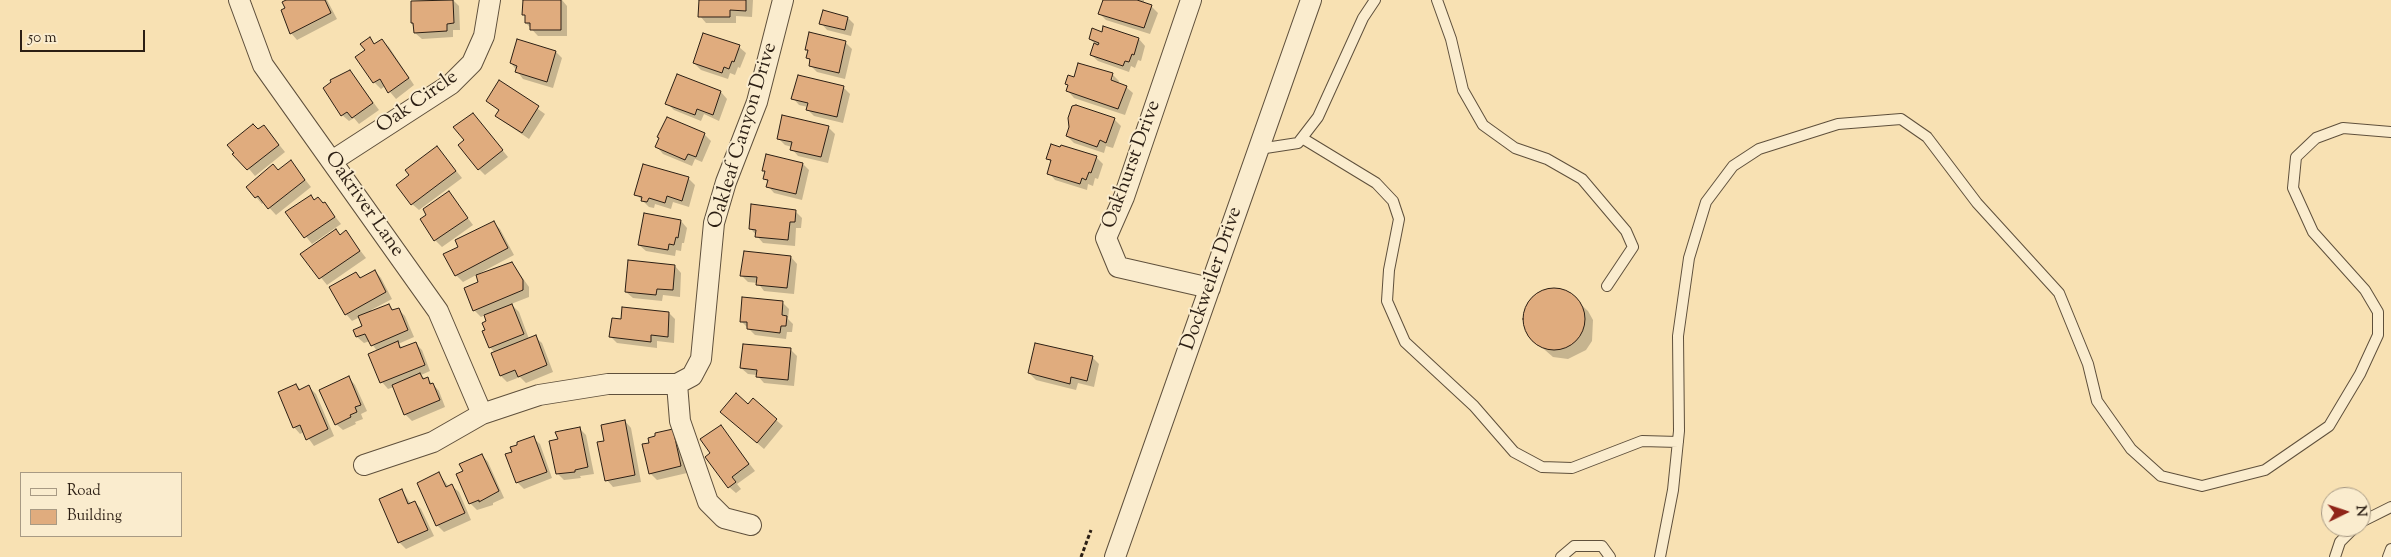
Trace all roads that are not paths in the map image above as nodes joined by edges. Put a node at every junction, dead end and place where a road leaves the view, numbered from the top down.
1 (239, 0) edge
2 (490, 0) edge
3 (783, 0) edge
4 (1191, 0) edge
5 (1311, 0) edge
6 (1375, 0) edge
7 (1437, 0) edge
8 (2391, 132) edge
9 (1302, 138) junction
10 (1259, 149) junction
11 (332, 162) junction
12 (1607, 286) dead end
13 (1210, 288) junction
14 (677, 384) junction
15 (482, 414) junction
16 (1678, 442) junction
17 (364, 465) dead end
18 (2391, 507) edge
19 (2371, 517) edge
20 (751, 525) dead end
21 (2345, 537) edge
22 (2391, 550) edge
23 (1115, 557) edge
24 (1561, 557) edge
25 (1610, 557) edge
26 (1660, 557) edge
27 (2335, 557) edge
28 (2388, 557) edge

1 - 11 street, Oakriver Lane
2 - 11 street, Oak Circle
3 - 14 street, Oakleaf Canyon Drive
4 - 13 street, Oakhurst Drive
5 - 10 street, Dockweiler Drive
6 - 9 lane
7 - 12 lane
8 - 16 lane
9 - 10 lane
9 - 16 lane
10 - 13 street, Dockweiler Drive
11 - 15 street, Oakriver Lane
13 - 23 street, Dockweiler Drive
14 - 15 street
14 - 20 street
15 - 17 street
16 - 26 lane
18 - 19 lane
21 - 27 lane
22 - 28 lane
24 - 25 lane

